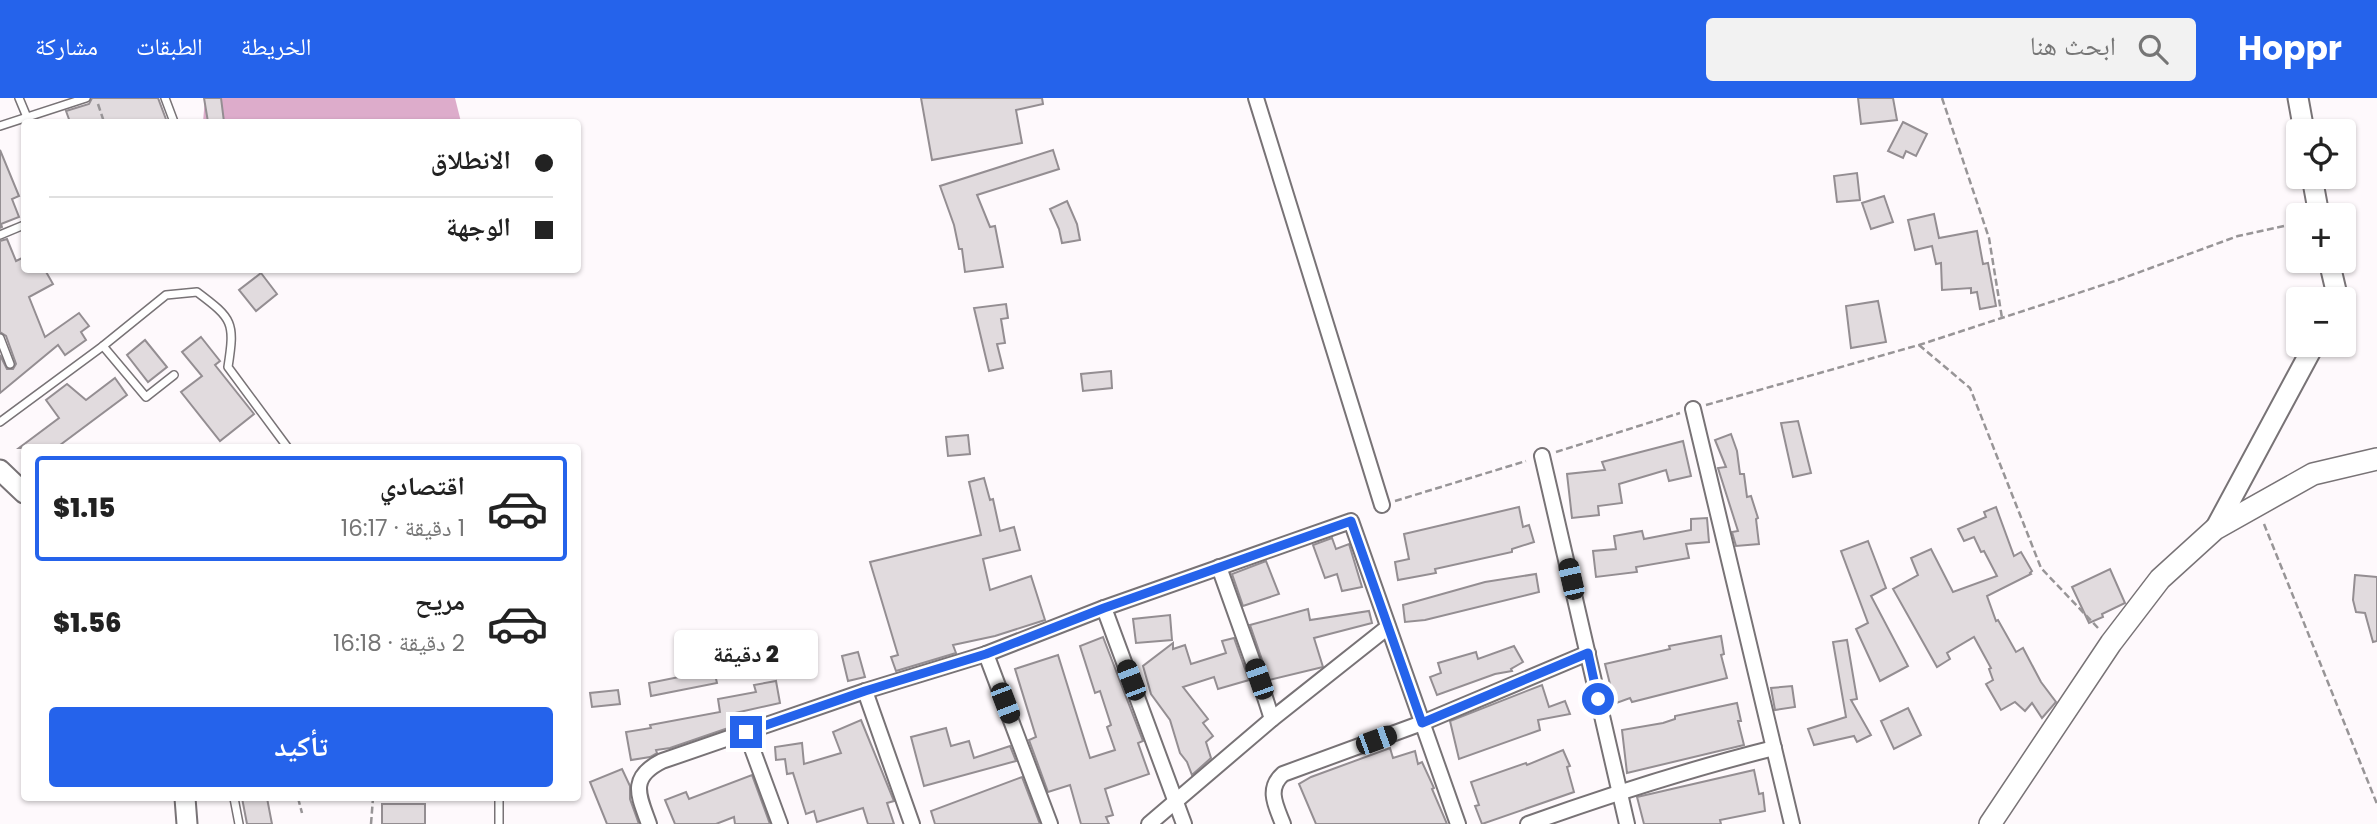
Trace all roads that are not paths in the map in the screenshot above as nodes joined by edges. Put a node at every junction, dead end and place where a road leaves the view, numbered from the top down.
1 (19, 98) edge
2 (86, 98) edge
3 (166, 98) edge
4 (1255, 98) edge
5 (2298, 98) edge
6 (28, 119) edge
7 (31, 119) edge
8 (173, 119) edge
9 (2302, 119) edge
10 (21, 122) edge
11 (0, 126) edge
12 (21, 226) edge
13 (0, 235) edge
14 (0, 338) edge
15 (103, 346) junction
16 (2308, 357) edge
17 (10, 364) dead end
18 (174, 375) dead end
19 (1692, 409) road end
20 (0, 422) edge
21 (285, 444) edge
22 (1542, 456) road end
23 (2377, 459) edge
24 (0, 470) edge
25 (21, 490) edge
26 (1382, 505) road end
27 (2215, 529) junction
28 (1219, 567) junction
29 (1104, 608) junction
30 (1388, 627) junction
31 (1588, 653) junction
32 (986, 654) junction
33 (865, 691) junction
34 (1272, 719) junction
35 (1422, 723) junction
36 (746, 732) junction
37 (1774, 748) junction
38 (1620, 792) junction
39 (1177, 800) junction
40 (184, 801) edge
41 (235, 801) edge
42 (499, 801) edge
43 (187, 824) edge
44 (239, 824) edge
45 (499, 824) edge
46 (649, 824) edge
47 (780, 824) edge
48 (912, 824) edge
49 (1051, 824) edge
50 (1149, 824) edge
51 (1184, 824) edge
52 (1283, 824) edge
53 (1458, 824) edge
54 (1528, 824) edge
55 (1627, 824) edge
56 (1792, 824) edge
57 (1990, 824) edge

1 - 6 lane
2 - 7 lane
3 - 8 lane
4 - 26 street
5 - 9 street
10 - 11 lane
12 - 13 lane
14 - 17 lane
15 - 18 lane
15 - 20 lane
15 - 21 lane
16 - 27 street
19 - 37 street
22 - 31 street
23 - 27 main road
24 - 25 street
27 - 57 main road
28 - 29 street
28 - 30 street
28 - 34 street
29 - 32 street
29 - 39 street
30 - 34 street
30 - 35 street
31 - 35 street
31 - 38 street
32 - 33 street
32 - 49 street
33 - 36 street
33 - 48 street
34 - 39 street
35 - 52 street
35 - 53 street
36 - 46 street
36 - 47 street
37 - 38 street
37 - 56 street
38 - 54 street
38 - 55 street
39 - 50 street
39 - 51 street
40 - 43 street
41 - 44 lane
42 - 45 lane

